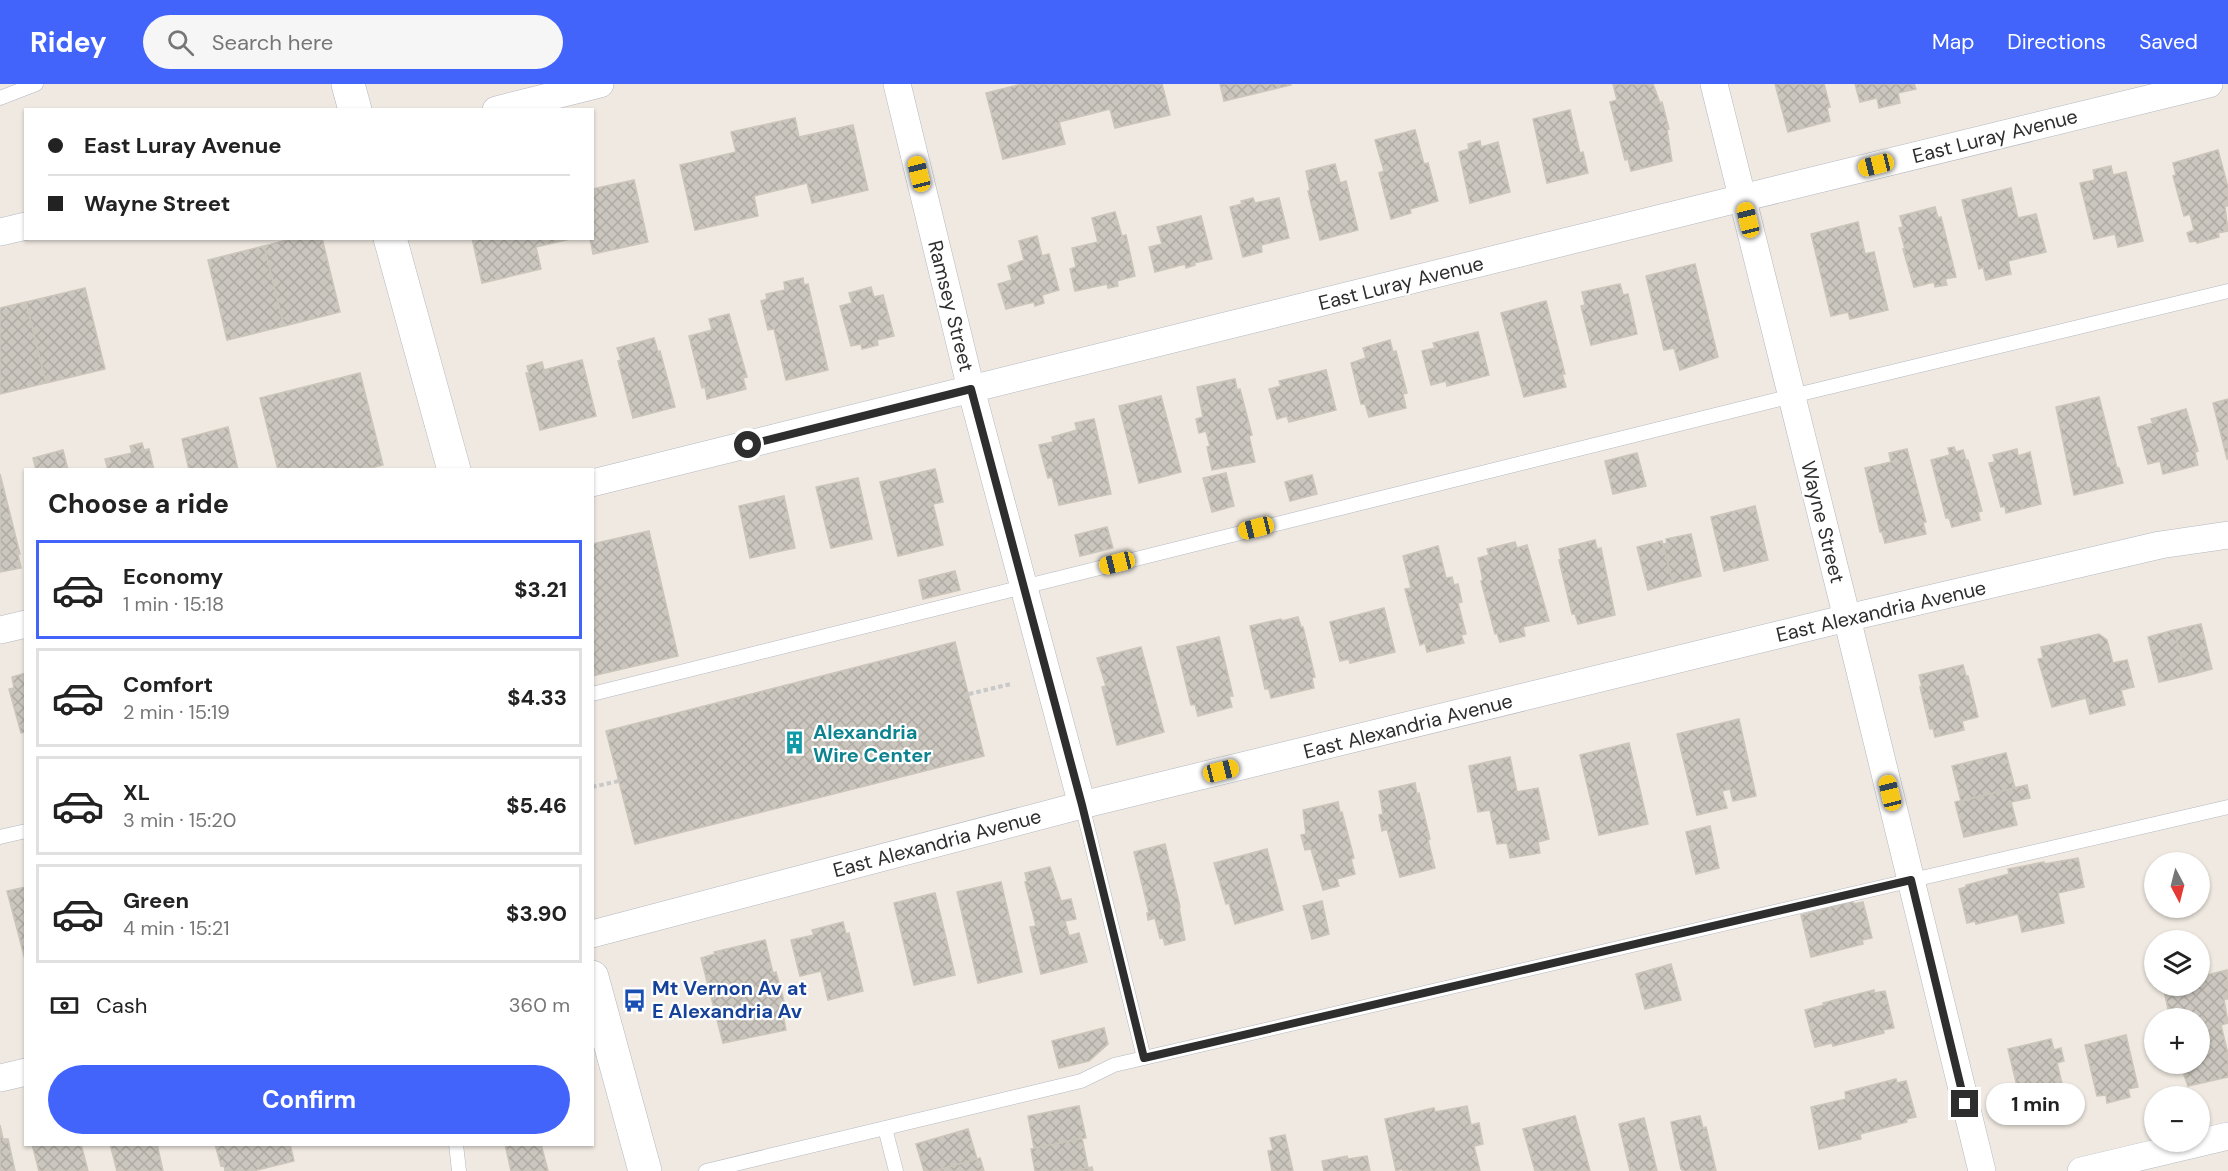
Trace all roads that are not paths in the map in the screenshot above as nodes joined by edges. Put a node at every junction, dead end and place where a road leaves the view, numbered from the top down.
1 (36, 84) edge
2 (348, 84) edge
3 (600, 84) edge
4 (897, 84) edge
5 (1714, 84) edge
6 (2209, 84) edge
7 (0, 98) edge
8 (354, 108) edge
9 (504, 108) edge
10 (1742, 198) junction
11 (24, 226) edge
12 (0, 232) edge
13 (391, 240) edge
14 (2228, 291) edge
15 (971, 389) junction
16 (1792, 396) junction
17 (453, 468) edge
18 (594, 483) edge
19 (2228, 536) edge
20 (1024, 586) junction
21 (1847, 618) junction
22 (24, 624) edge
23 (0, 630) edge
24 (594, 694) edge
25 (1082, 805) junction
26 (2228, 807) edge
27 (24, 831) edge
28 (0, 837) edge
29 (1911, 880) junction
30 (594, 933) edge
31 (594, 984) edge
32 (1144, 1058) junction
33 (24, 1072) edge
34 (0, 1078) edge
35 (885, 1128) junction
36 (2228, 1136) edge
37 (456, 1146) edge
38 (459, 1171) edge
39 (645, 1171) edge
40 (706, 1171) edge
41 (896, 1171) edge
42 (1982, 1171) edge
43 (2081, 1171) edge

1 - 7 lane
2 - 8 main road
3 - 9 street
4 - 15 street, Ramsey Street
5 - 10 street, Wayne Street
6 - 10 street, East Luray Avenue
10 - 15 street, East Luray Avenue
10 - 16 street, Wayne Street
11 - 12 street
13 - 17 main road
14 - 16 lane
15 - 18 street, East Luray Avenue
15 - 20 street, Ramsey Street
16 - 20 lane
16 - 21 street, Wayne Street
19 - 21 street, East Alexandria Avenue
20 - 24 lane
20 - 25 street, Ramsey Street
21 - 25 street, East Alexandria Avenue
21 - 29 street, Wayne Street
22 - 23 street
25 - 30 street, East Alexandria Avenue
25 - 32 lane
26 - 29 lane
27 - 28 lane
29 - 32 lane
29 - 42 street, Wayne Street
31 - 39 main road
32 - 35 lane
33 - 34 street
35 - 40 lane
35 - 41 lane
36 - 43 street
37 - 38 lane

